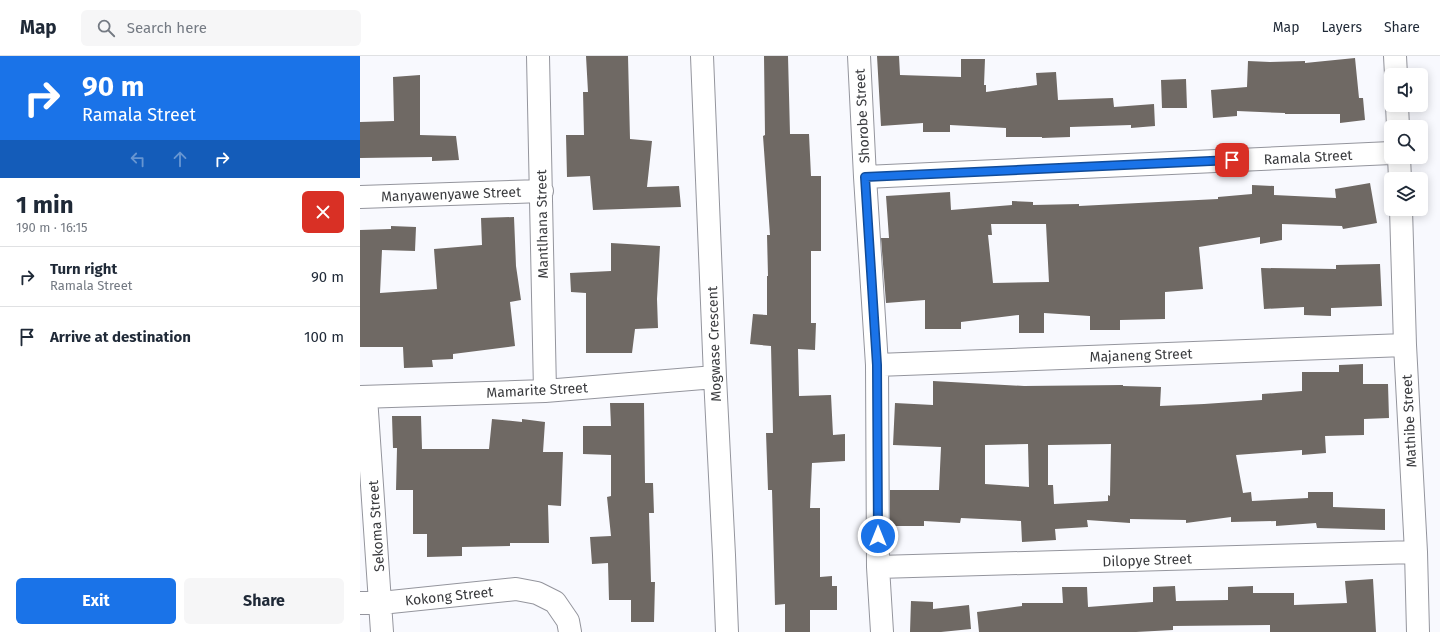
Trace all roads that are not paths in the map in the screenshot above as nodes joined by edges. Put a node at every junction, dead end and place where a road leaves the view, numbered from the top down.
1 (538, 56) edge
2 (702, 56) edge
3 (859, 56) edge
4 (1395, 56) edge
5 (1396, 68) edge
6 (1384, 153) edge
7 (865, 177) junction
8 (542, 191) junction
9 (360, 197) edge
10 (1401, 216) edge
11 (1405, 345) junction
12 (877, 365) junction
13 (715, 377) junction
14 (545, 391) junction
15 (363, 397) edge
16 (1416, 552) junction
17 (878, 567) junction
18 (371, 603) edge
19 (382, 632) edge
20 (570, 632) edge
21 (727, 632) edge
22 (882, 632) edge
23 (1418, 632) edge

1 - 8 street, Mantlhana Street
2 - 13 street, Mogwase Crescent
3 - 7 street, Shorobe Street
4 - 5 street
6 - 7 street, Ramala Street
7 - 12 street, Shorobe Street
8 - 9 street, Manyawenyawe Street
8 - 14 street, Mantlhana Street
10 - 11 street, Mathibe Street
11 - 12 street, Majaneng Street
11 - 16 street, Mathibe Street
12 - 17 street, Shorobe Street
13 - 14 street, Mamarite Street
13 - 21 street, Mogwase Crescent
14 - 15 street, Mamarite Street
15 - 18 street, Sekoma Street
16 - 17 street, Dilopye Street
16 - 23 street, Mathibe Street
17 - 22 street, Shorobe Street
18 - 19 street, Sekoma Street
18 - 20 street, Kokong Street

